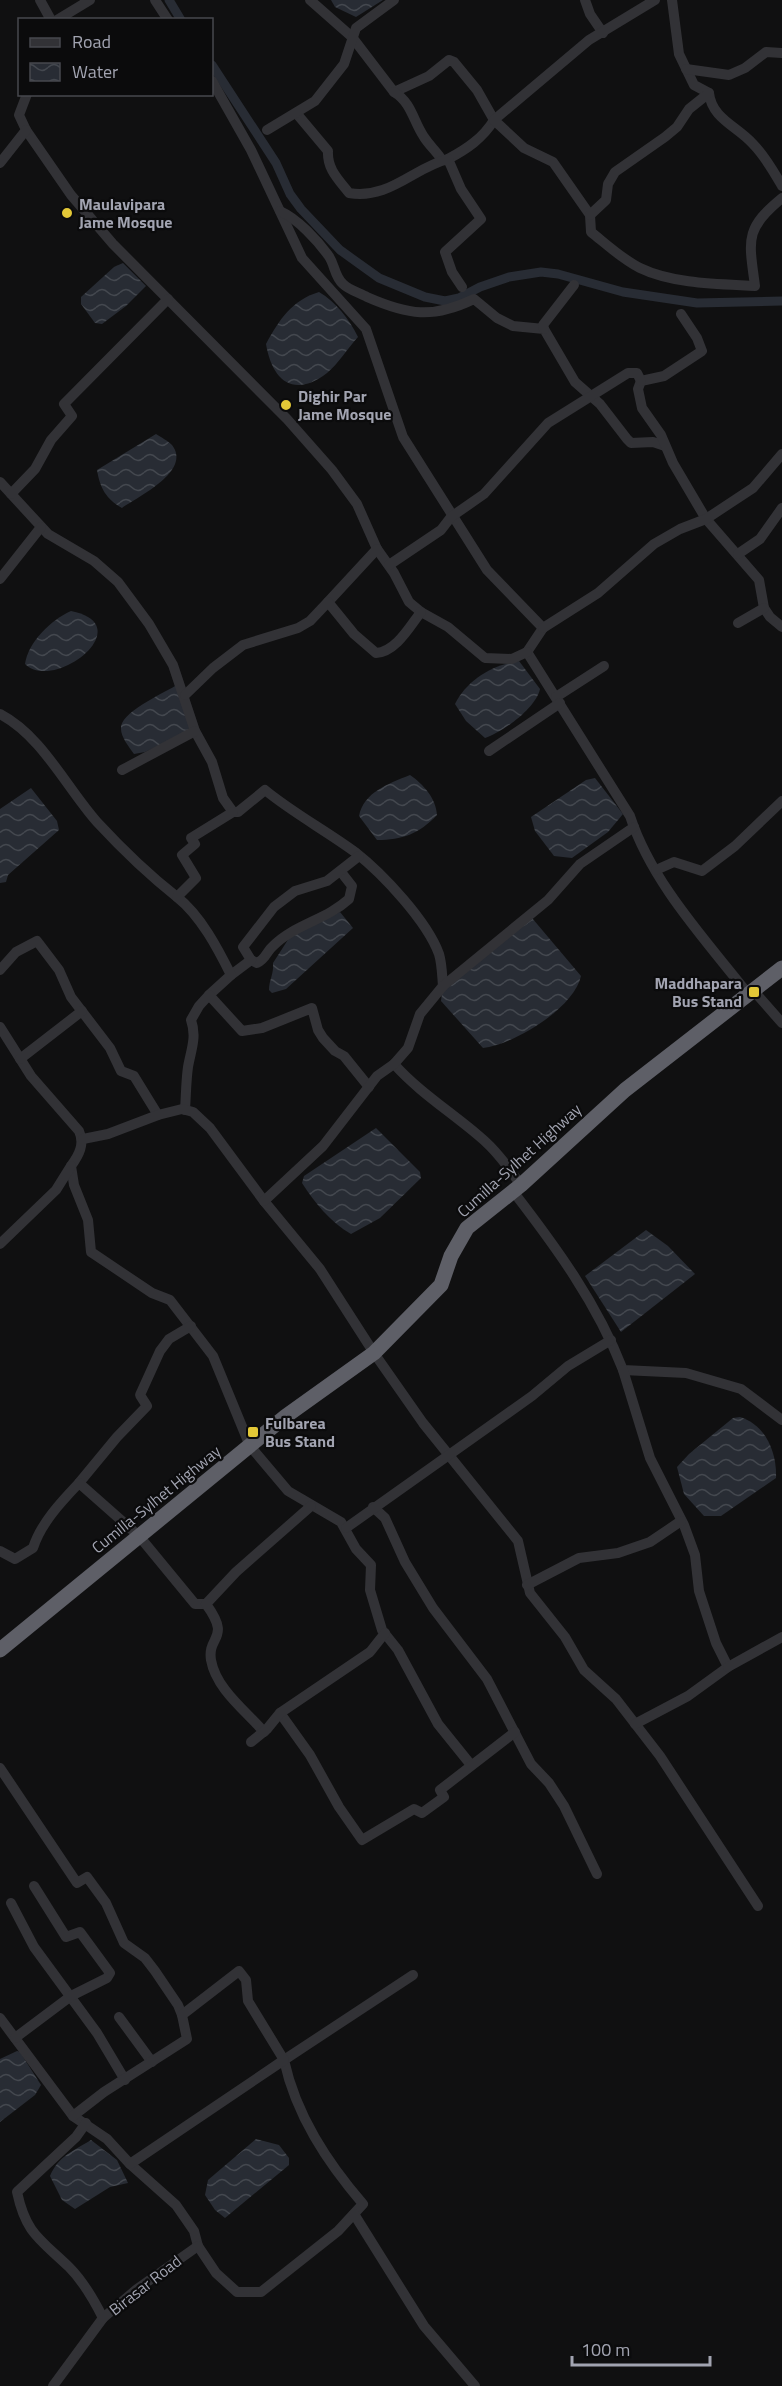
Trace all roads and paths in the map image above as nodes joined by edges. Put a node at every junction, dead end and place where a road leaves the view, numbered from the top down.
1 (40, 0) edge
2 (90, 0) edge
3 (155, 0) edge
4 (310, 0) edge
5 (394, 0) edge
6 (585, 0) edge
7 (655, 0) edge
8 (672, 0) edge
9 (50, 18) edge
10 (60, 18) edge
11 (167, 18) edge
12 (603, 33) junction
13 (352, 37) junction
14 (782, 53) edge
15 (686, 69) junction
16 (213, 83) edge
17 (394, 92) junction
18 (709, 93) junction
19 (26, 96) edge
20 (297, 114) junction
21 (494, 120) junction
22 (26, 130) junction
23 (267, 130) dead end
24 (446, 159) junction
25 (0, 163) edge
26 (782, 186) edge
27 (782, 198) edge
28 (280, 212) junction
29 (590, 215) junction
30 (574, 285) dead end
31 (462, 287) dead end
32 (168, 299) junction
33 (681, 314) dead end
34 (544, 329) junction
35 (641, 381) junction
36 (591, 396) junction
37 (666, 446) junction
38 (782, 454) edge
39 (0, 482) edge
40 (11, 494) junction
41 (782, 508) edge
42 (451, 517) junction
43 (706, 519) junction
44 (41, 527) junction
45 (377, 549) junction
46 (738, 554) junction
47 (389, 565) junction
48 (0, 579) edge
49 (328, 602) junction
50 (764, 608) junction
51 (421, 612) junction
52 (738, 622) dead end
53 (782, 627) edge
54 (543, 628) junction
55 (527, 652) junction
56 (604, 666) dead end
57 (185, 695) junction
58 (558, 700) junction
59 (0, 714) edge
60 (195, 731) junction
61 (489, 751) dead end
62 (122, 770) dead end
63 (782, 801) edge
64 (233, 812) junction
65 (634, 827) junction
66 (360, 856) junction
67 (656, 870) junction
68 (341, 872) junction
69 (177, 897) junction
70 (251, 960) junction
71 (782, 968) edge
72 (0, 970) edge
73 (231, 975) junction
74 (443, 986) junction
75 (751, 992) junction
76 (208, 995) junction
77 (82, 1011) junction
78 (782, 1023) edge
79 (0, 1027) edge
80 (20, 1059) junction
81 (394, 1064) junction
82 (369, 1088) junction
83 (185, 1110) junction
84 (158, 1115) junction
85 (82, 1139) junction
86 (71, 1166) junction
87 (517, 1188) junction
88 (264, 1201) junction
89 (0, 1244) edge
90 (191, 1326) junction
91 (611, 1340) junction
92 (374, 1353) junction
93 (623, 1370) junction
94 (781, 1417) edge
95 (250, 1446) junction
96 (448, 1456) junction
97 (80, 1483) junction
98 (310, 1506) junction
99 (373, 1507) junction
100 (681, 1521) junction
101 (346, 1528) junction
102 (139, 1536) junction
103 (0, 1551) edge
104 (527, 1584) junction
105 (206, 1604) junction
106 (385, 1633) junction
107 (782, 1637) edge
108 (0, 1650) edge
109 (728, 1667) junction
110 (280, 1713) junction
111 (635, 1724) junction
112 (264, 1732) junction
113 (515, 1732) junction
114 (250, 1742) dead end
115 (471, 1765) junction
116 (0, 1768) edge
117 (597, 1874) dead end
118 (34, 1886) dead end
119 (11, 1903) dead end
120 (758, 1906) dead end
121 (413, 1975) dead end
122 (71, 1996) junction
123 (182, 2015) junction
124 (119, 2017) dead end
125 (0, 2018) edge
126 (15, 2038) junction
127 (284, 2061) junction
128 (152, 2062) junction
129 (125, 2080) junction
130 (73, 2116) junction
131 (86, 2123) junction
132 (130, 2164) junction
133 (354, 2214) junction
134 (198, 2246) junction
135 (104, 2318) junction
136 (53, 2386) edge
137 (475, 2386) edge

1 - 9 street
2 - 10 street
3 - 11 street
4 - 13 street
5 - 13 street
6 - 12 street
7 - 12 street
8 - 15 street
12 - 21 street
13 - 17 street
13 - 20 street
14 - 15 street
15 - 18 street
16 - 28 street
17 - 21 street
17 - 24 street
18 - 26 street
18 - 29 street
19 - 22 street
20 - 23 street
20 - 24 street
21 - 24 street
21 - 29 street
22 - 25 street
22 - 32 street
24 - 31 street
27 - 29 street
28 - 34 street
28 - 42 street
30 - 34 street
32 - 40 street
32 - 45 street
33 - 35 street
34 - 36 street
35 - 36 street
35 - 37 street
36 - 37 street
36 - 42 street
37 - 43 street
38 - 43 street
39 - 40 street
40 - 44 street
41 - 46 street
42 - 47 street
42 - 54 street
43 - 46 street
43 - 54 street
44 - 48 street
44 - 57 street
45 - 47 street
45 - 49 street
46 - 50 street
47 - 51 street
49 - 51 street
49 - 57 street
50 - 52 street
50 - 53 street
51 - 55 street
54 - 55 street
55 - 58 street
56 - 58 street
57 - 60 street
58 - 61 street
58 - 65 street
59 - 69 street
60 - 62 street
60 - 64 street
63 - 67 street
64 - 66 street
64 - 69 street
65 - 67 street
65 - 74 street
66 - 68 street
66 - 74 street
67 - 75 street
68 - 70 street
68 - 70 street
69 - 73 street
70 - 73 street
71 - 75 highway, Cumilla-Sylhet Highway
72 - 77 street
73 - 76 street
74 - 81 street
75 - 78 street
75 - 87 highway, Cumilla-Sylhet Highway
76 - 82 street
76 - 83 street
77 - 80 street
77 - 84 street
79 - 80 street
80 - 85 street
81 - 82 street
81 - 87 street
82 - 88 street
83 - 84 street
83 - 88 street
84 - 85 street
85 - 86 street
86 - 89 street
86 - 90 street
87 - 91 street
87 - 92 highway, Cumilla-Sylhet Highway
88 - 92 street
90 - 95 street
90 - 97 street
91 - 93 street
91 - 96 street
92 - 95 highway, Cumilla-Sylhet Highway
92 - 96 street
93 - 94 street
93 - 100 street
95 - 98 street
95 - 102 highway, Cumilla-Sylhet Highway
96 - 99 street
96 - 104 street
97 - 102 street
97 - 103 street
98 - 101 street
98 - 105 street
99 - 101 street
99 - 113 street
100 - 104 street
100 - 109 street
101 - 106 street
102 - 105 street
102 - 108 highway, Cumilla-Sylhet Highway
104 - 111 street
105 - 112 street
106 - 110 street
106 - 115 street
107 - 109 street
109 - 111 street
110 - 112 street
110 - 115 street
111 - 120 street
112 - 114 street
113 - 115 street
113 - 117 street
116 - 123 street
118 - 122 street
119 - 122 street
121 - 127 street
122 - 126 street
122 - 129 street
123 - 127 street
123 - 128 street
124 - 128 street
125 - 126 street
126 - 130 street
127 - 132 street
127 - 133 street
128 - 129 street
129 - 130 street
130 - 131 street
131 - 132 street
131 - 135 street
132 - 134 street
133 - 134 street
133 - 137 street
134 - 135 street, Birasar Road
135 - 136 street, Birasar Road

